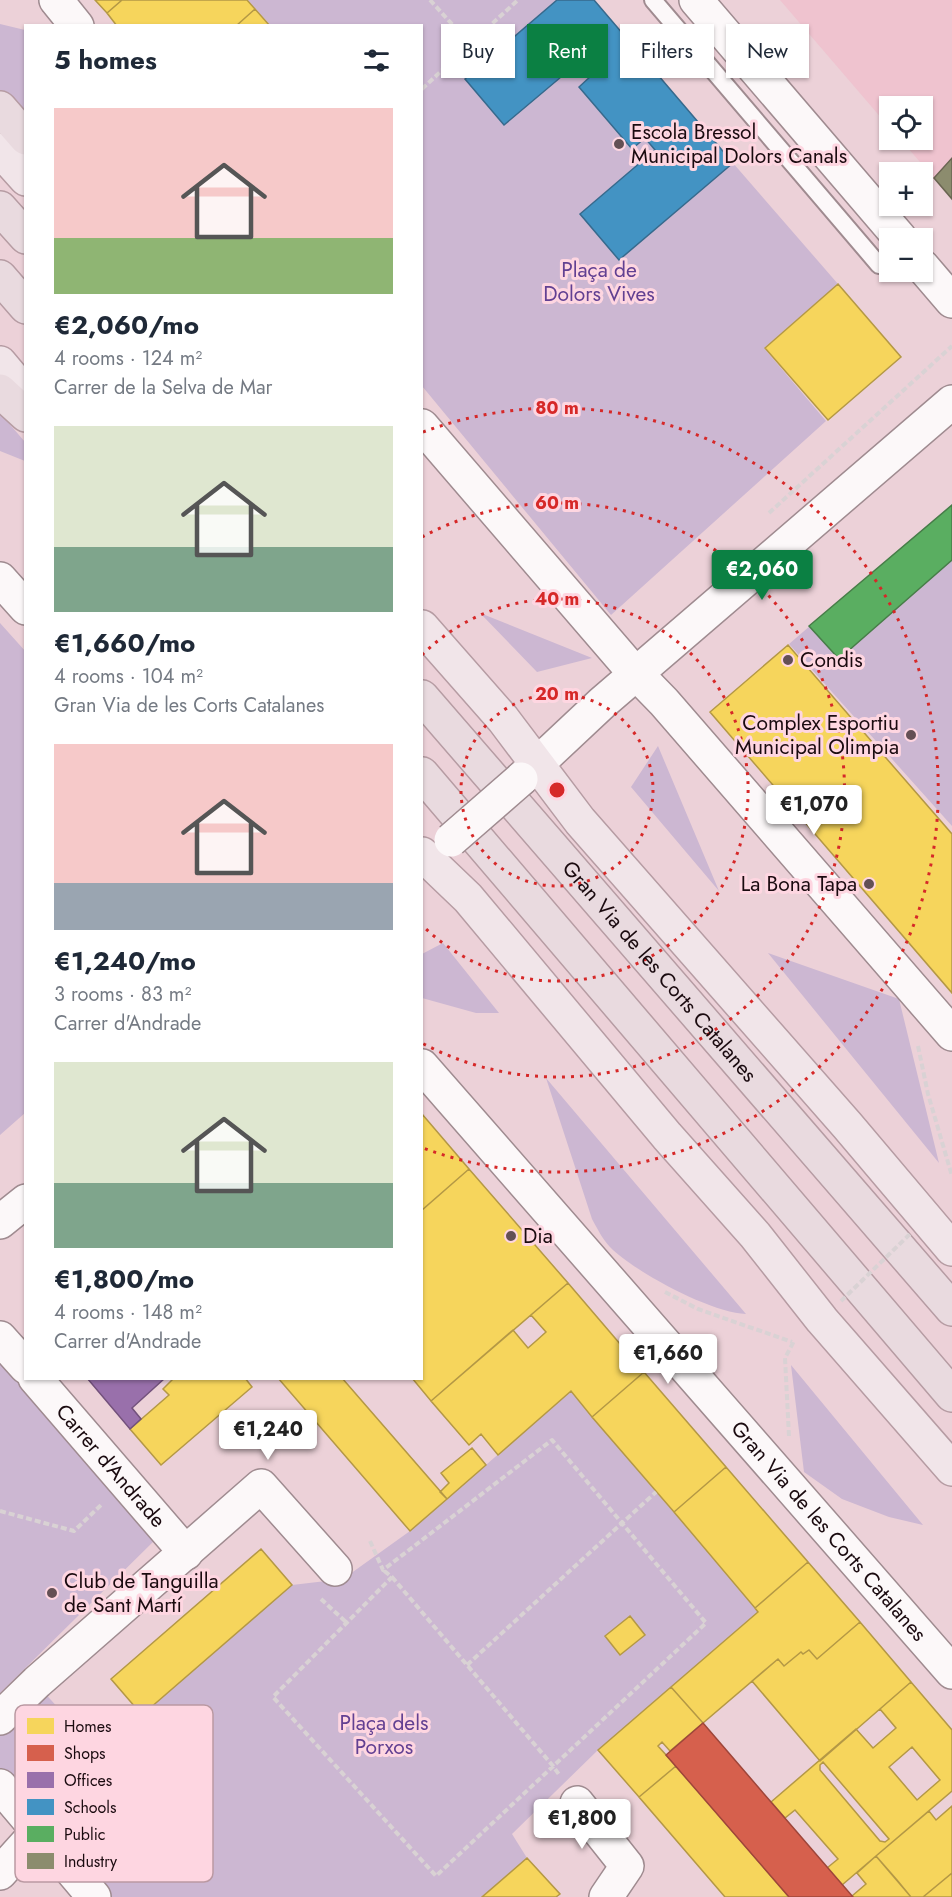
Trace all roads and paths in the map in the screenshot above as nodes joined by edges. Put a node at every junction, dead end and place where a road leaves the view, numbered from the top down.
1 (56, 0) edge
2 (430, 0) edge
3 (518, 0) edge
4 (653, 0) edge
5 (696, 0) edge
6 (75, 24) edge
7 (452, 24) edge
8 (492, 24) edge
9 (441, 71) edge
10 (423, 88) edge
11 (0, 108) edge
12 (24, 136) edge
13 (0, 150) edge
14 (24, 177) edge
15 (0, 208) edge
16 (879, 234) edge
17 (24, 235) edge
18 (879, 235) edge
19 (0, 277) edge
20 (933, 279) edge
21 (952, 301) edge
22 (24, 305) edge
23 (0, 363) edge
24 (0, 391) edge
25 (24, 392) edge
26 (952, 402) edge
27 (24, 413) edge
28 (423, 427) edge
29 (0, 579) edge
30 (24, 606) edge
31 (423, 628) edge
32 (637, 675) junction
33 (423, 698) edge
34 (530, 771) junction
35 (423, 775) edge
36 (430, 854) edge
37 (952, 1034) edge
38 (917, 1042) dead end
39 (423, 1067) edge
40 (952, 1176) edge
41 (24, 1203) edge
42 (0, 1222) edge
43 (910, 1234) dead end
44 (952, 1249) edge
45 (657, 1288) dead end
46 (841, 1300) dead end
47 (952, 1309) edge
48 (0, 1338) edge
49 (24, 1365) edge
50 (37, 1380) edge
51 (952, 1395) edge
52 (952, 1469) edge
53 (129, 1486) junction
54 (791, 1488) junction
55 (656, 1492) dead end
56 (0, 1511) edge
57 (623, 1524) junction
58 (370, 1541) dead end
59 (186, 1553) junction
60 (335, 1569) dead end
61 (383, 1570) junction
62 (392, 1577) junction
63 (468, 1665) junction
64 (952, 1672) edge
65 (0, 1718) edge
66 (553, 1766) junction
67 (0, 1786) edge
68 (577, 1803) dead end
69 (15, 1804) edge
70 (15, 1856) edge
71 (0, 1873) edge
72 (81, 1882) edge
73 (94, 1897) edge
74 (606, 1897) edge

1 - 6 street
2 - 7 path
3 - 8 path
4 - 18 lane
5 - 16 street
9 - 10 path
11 - 12 highway
13 - 14 main road
15 - 17 highway
19 - 22 highway
20 - 21 street
23 - 25 main road
24 - 27 highway
26 - 32 street
28 - 32 street
29 - 30 street
31 - 34 main road
32 - 34 street
32 - 37 street
33 - 47 highway, Gran Via de les Corts Catalanes
34 - 36 street, bridge
34 - 44 main road
35 - 51 highway
36 - 52 main road
38 - 40 path
39 - 54 street, Gran Via de les Corts Catalanes
41 - 42 street
43 - 46 path, bridge
45 - 54 path
48 - 49 street
50 - 53 street, Carrer d'Andrade
53 - 56 path
53 - 59 street, Carrer d'Andrade
54 - 64 street, Gran Via de les Corts Catalanes
55 - 57 path
57 - 61 path
57 - 63 path
57 - 66 path
58 - 61 path
59 - 60 street
59 - 65 street
61 - 62 path
62 - 63 path
62 - 66 path
63 - 66 path
67 - 69 street
68 - 74 street
70 - 71 street
72 - 73 street

